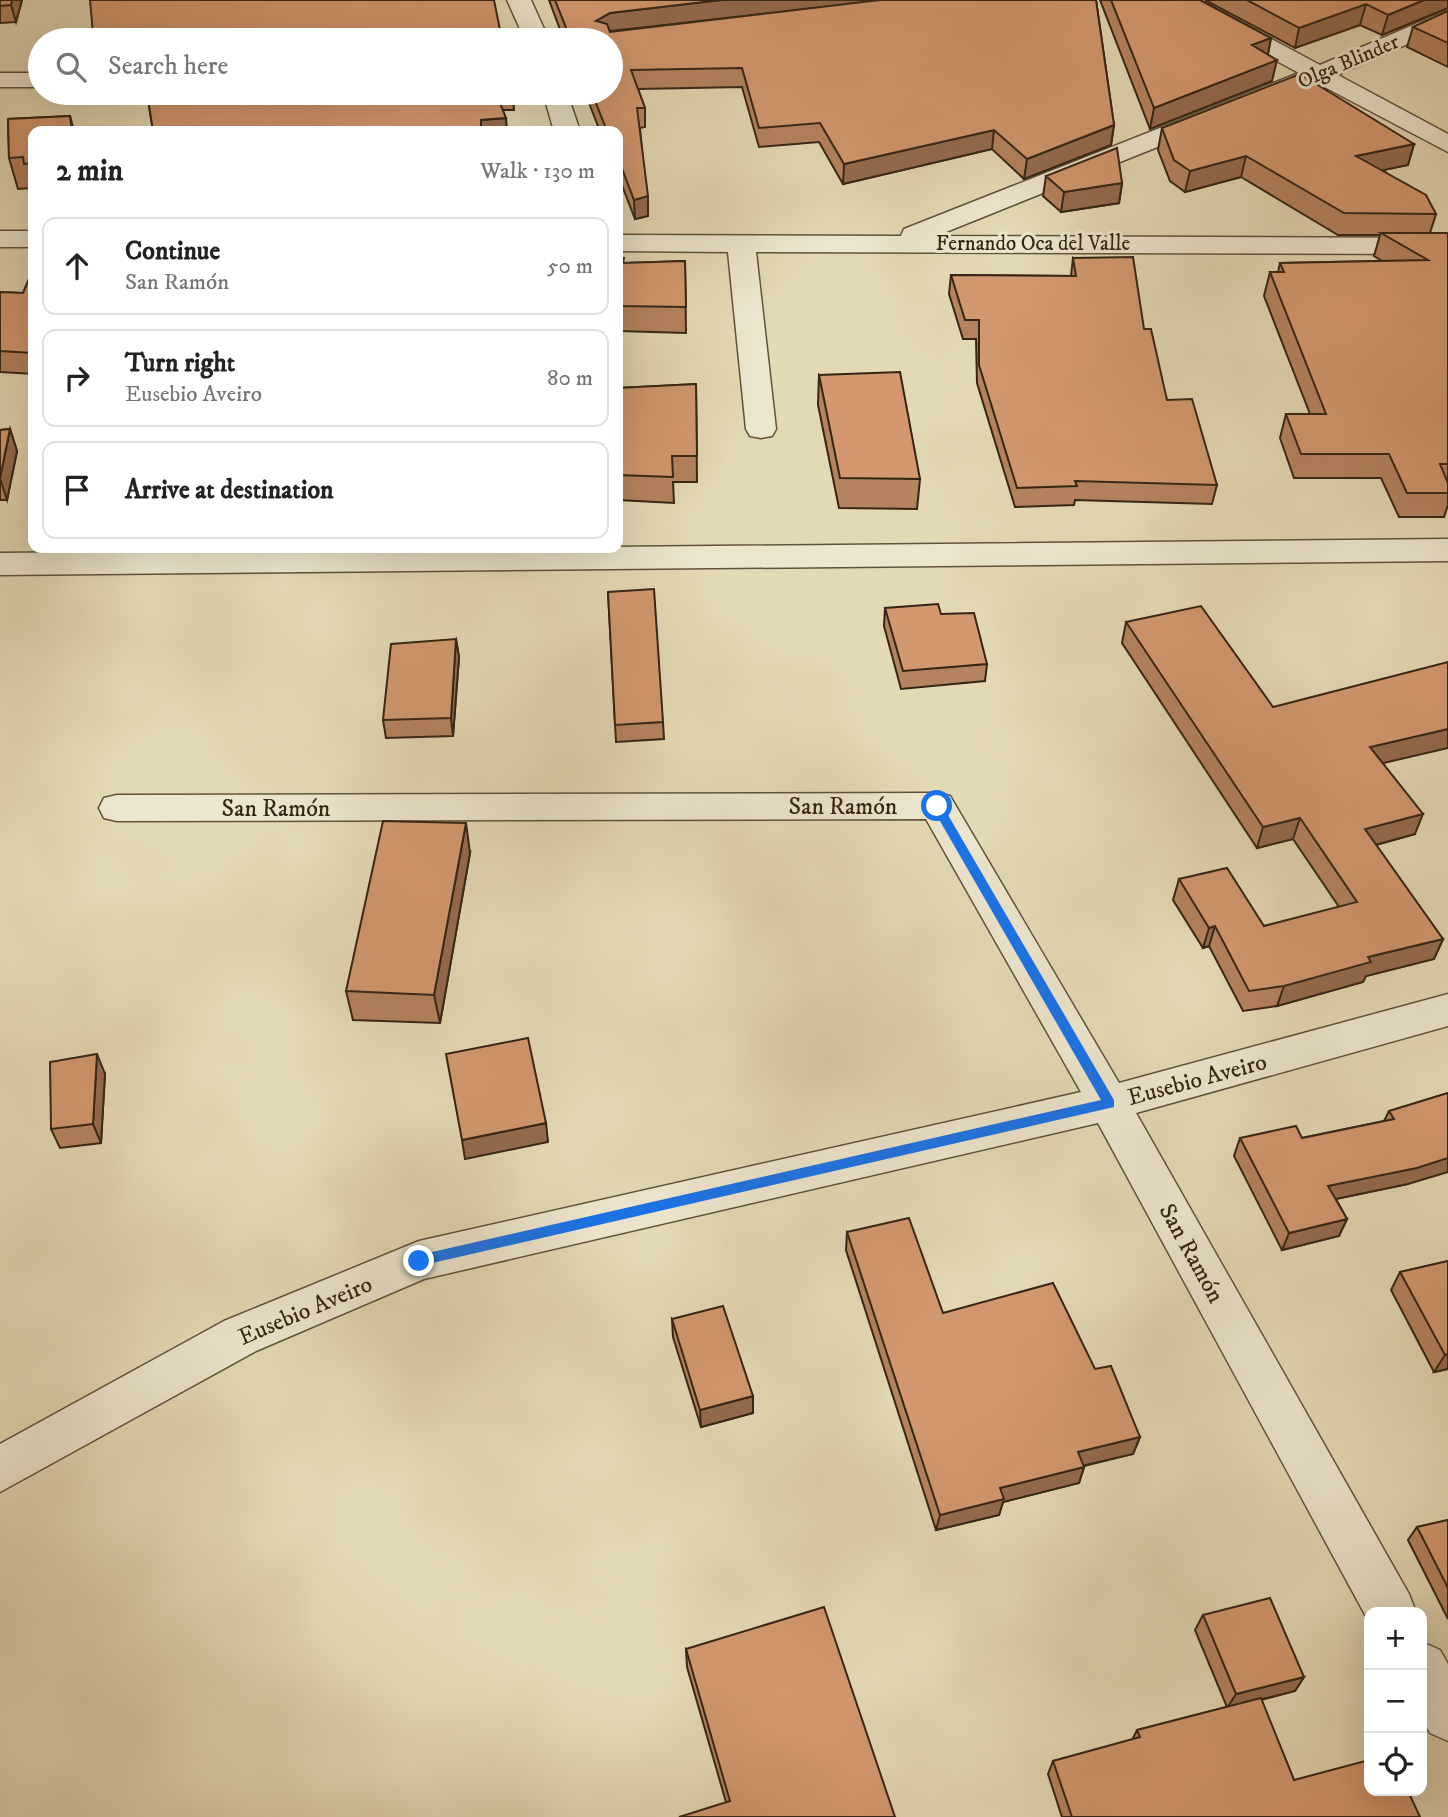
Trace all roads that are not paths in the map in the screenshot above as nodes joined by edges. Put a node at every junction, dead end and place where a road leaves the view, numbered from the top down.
1 (519, 0) edge
2 (1182, 0) edge
3 (1448, 17) edge
4 (532, 28) edge
5 (1319, 74) junction
6 (0, 80) edge
7 (28, 80) edge
8 (559, 105) edge
9 (565, 126) edge
10 (1448, 144) edge
11 (0, 239) edge
12 (28, 239) edge
13 (895, 242) junction
14 (623, 243) edge
15 (741, 243) junction
16 (1448, 246) edge
17 (761, 429) dead end
18 (1448, 550) edge
19 (0, 564) edge
20 (117, 808) dead end
21 (1448, 1010) edge
22 (1110, 1103) junction
23 (0, 1469) edge
24 (1388, 1607) edge
25 (1423, 1670) edge
26 (1448, 1715) edge

1 - 4 street
2 - 5 street
3 - 5 street, Olga Blinder
5 - 10 street
5 - 13 street, Olga Blinder
6 - 7 street
8 - 9 street
11 - 12 street
13 - 15 street, Fernando Oca del Valle
13 - 16 street, Fernando Oca del Valle
14 - 15 street, Fernando Oca del Valle
15 - 17 street
18 - 19 street
20 - 22 street, San Ramón
21 - 22 street, Eusebio Aveiro
22 - 23 street, Eusebio Aveiro
22 - 24 street, San Ramón
25 - 26 street

